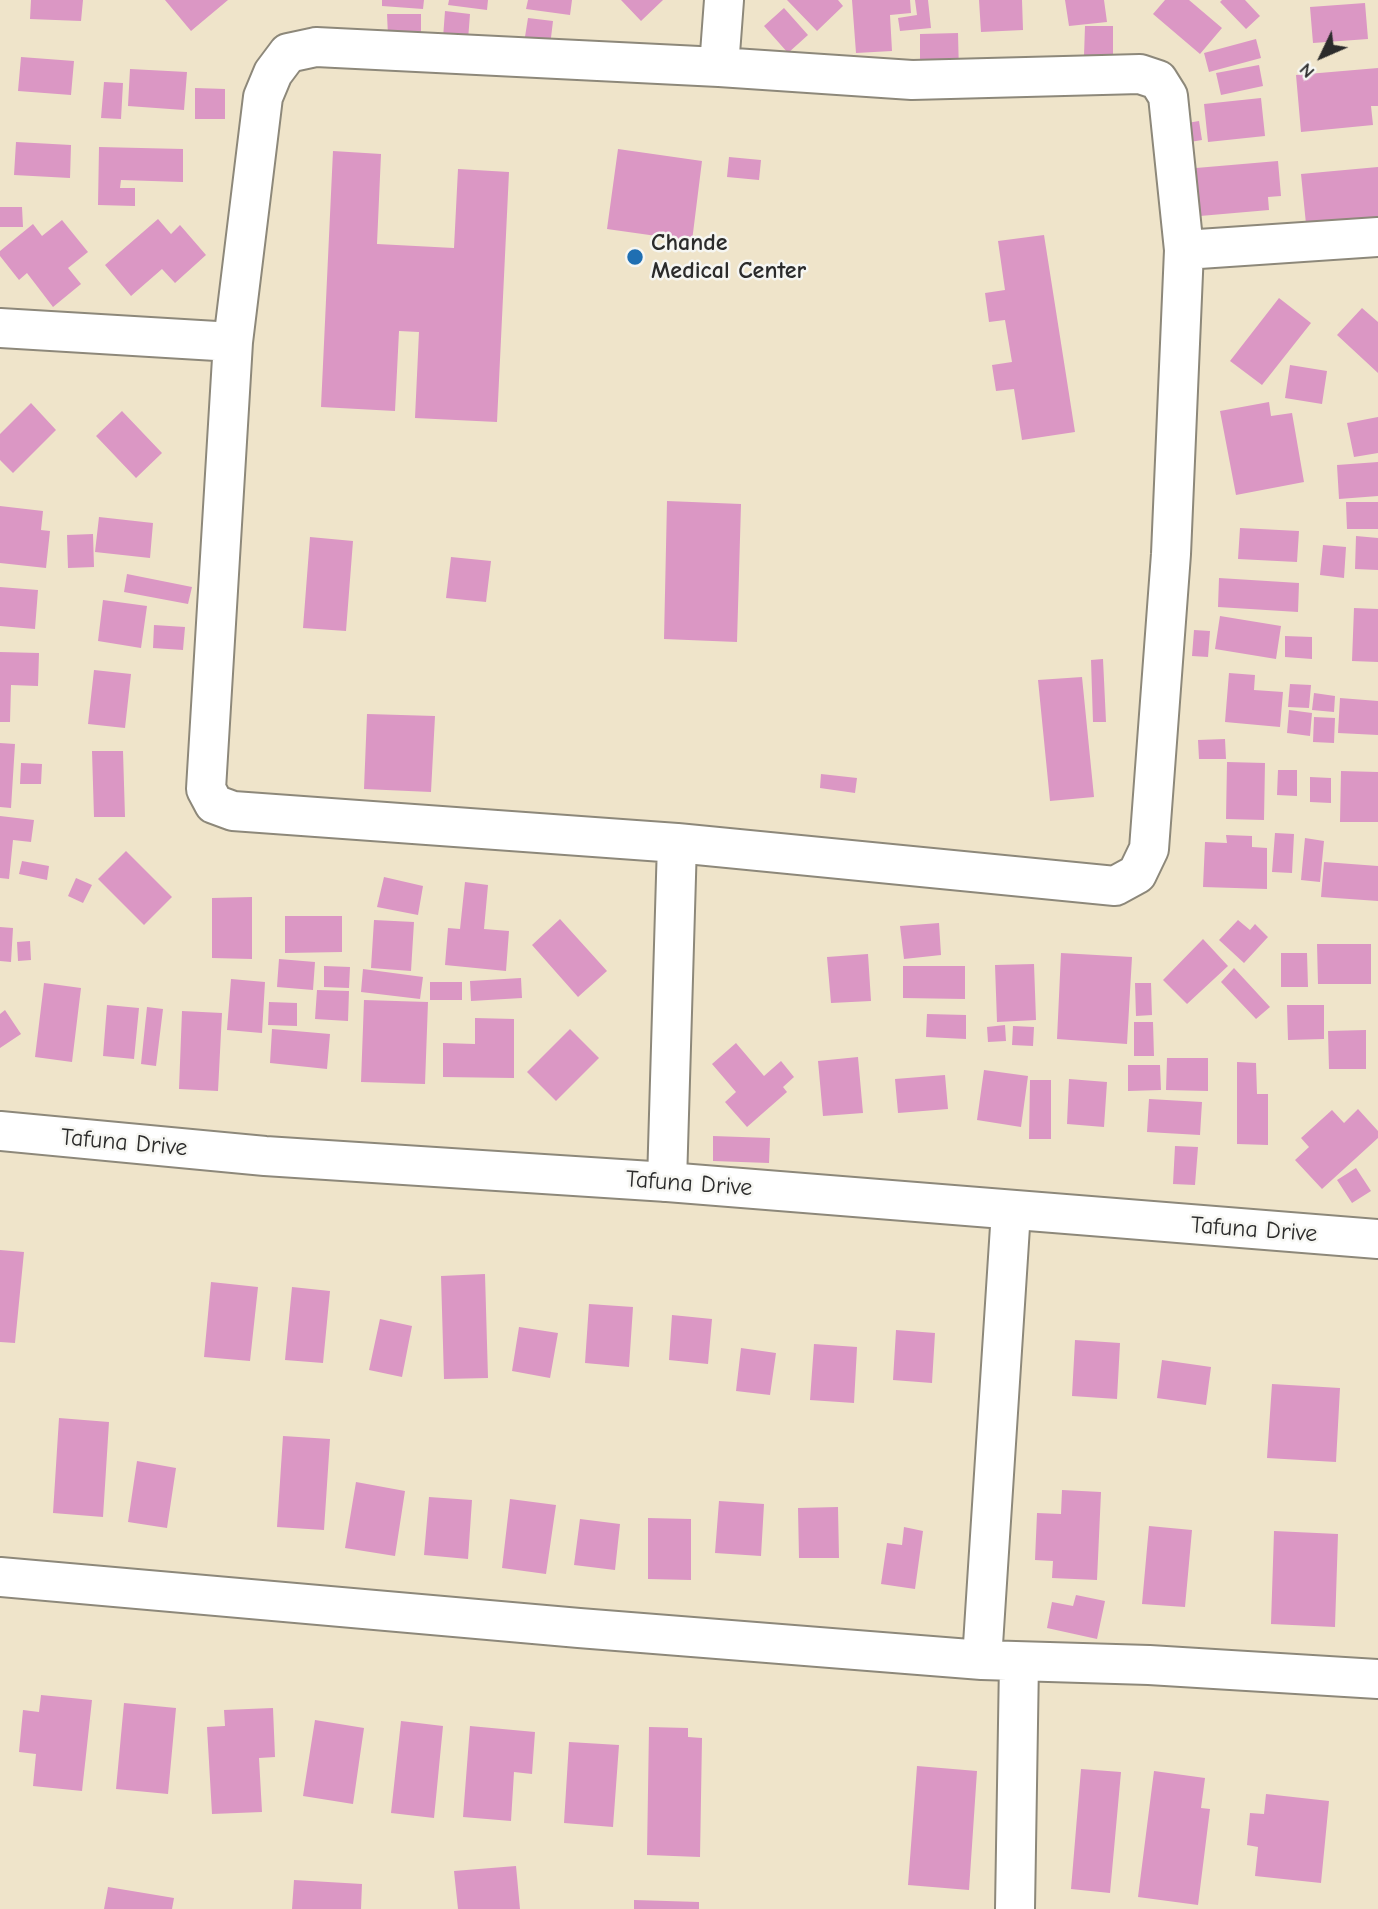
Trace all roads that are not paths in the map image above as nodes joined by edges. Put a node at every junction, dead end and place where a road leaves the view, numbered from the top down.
1 (724, 0) edge
2 (719, 67) junction
3 (1378, 237) edge
4 (1184, 250) junction
5 (0, 328) edge
6 (233, 342) junction
7 (677, 844) junction
8 (0, 1131) edge
9 (667, 1182) junction
10 (1012, 1211) junction
11 (1378, 1239) edge
12 (0, 1577) edge
13 (1001, 1661) junction
14 (1378, 1679) edge
15 (1015, 1909) edge

1 - 2 street
2 - 4 street
2 - 6 street
3 - 4 street
4 - 7 street
5 - 6 street
6 - 7 street
7 - 9 street
8 - 9 street, Tafuna Drive
9 - 10 street, Tafuna Drive
10 - 11 street, Tafuna Drive
10 - 13 street
12 - 13 street
13 - 14 street
13 - 15 street

